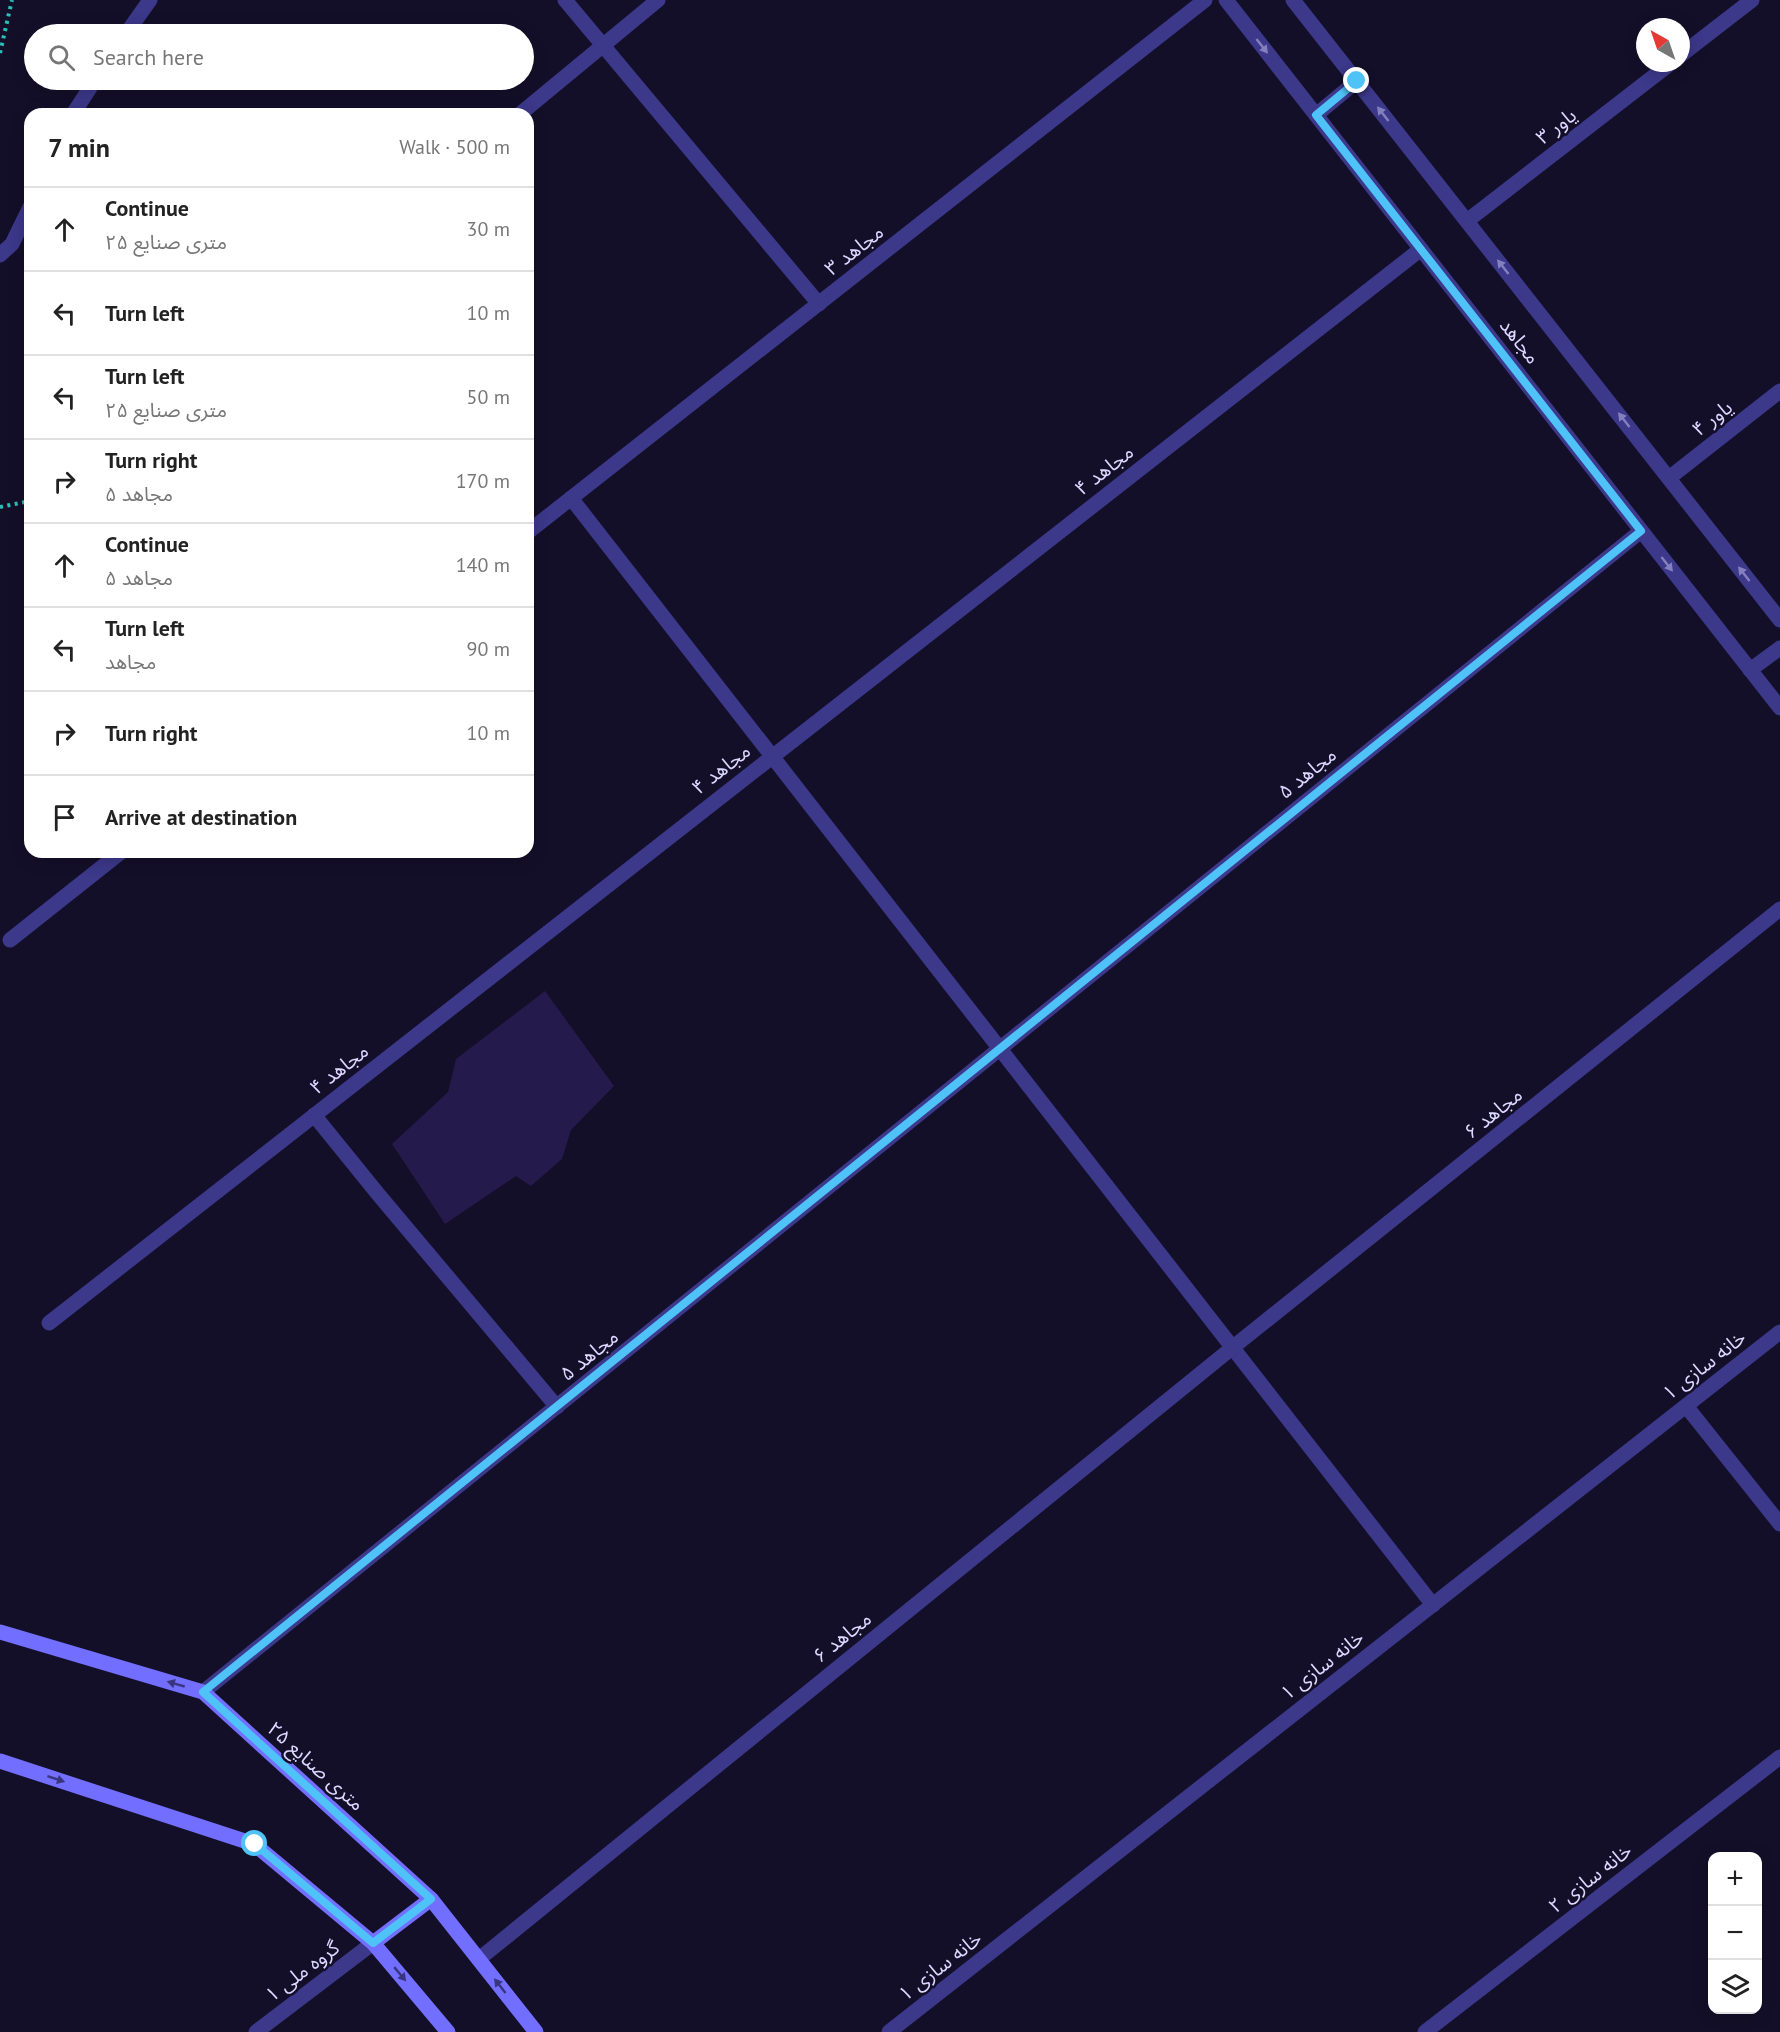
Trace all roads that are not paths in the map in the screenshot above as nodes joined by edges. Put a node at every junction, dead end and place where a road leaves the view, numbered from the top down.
1 (150, 0) edge
2 (565, 0) edge
3 (658, 0) edge
4 (1205, 0) edge
5 (1226, 0) edge
6 (1293, 0) edge
7 (1752, 0) edge
8 (133, 24) edge
9 (603, 46) junction
10 (1690, 48) edge
11 (1659, 72) edge
12 (1357, 81) junction
13 (89, 90) edge
14 (77, 108) edge
15 (527, 108) edge
16 (1316, 115) junction
17 (24, 219) edge
18 (1467, 221) junction
19 (1421, 249) junction
20 (0, 255) edge
21 (819, 304) junction
22 (1780, 391) edge
23 (1669, 478) junction
24 (571, 498) junction
25 (534, 527) edge
26 (1641, 531) junction
27 (1780, 620) edge
28 (1780, 648) edge
29 (1750, 670) junction
30 (1780, 708) edge
31 (772, 756) junction
32 (113, 858) edge
33 (1780, 909) edge
34 (10, 940) dead end
35 (1000, 1049) junction
36 (314, 1115) junction
37 (49, 1323) dead end
38 (1780, 1332) edge
39 (1232, 1348) junction
40 (1686, 1406) junction
41 (557, 1407) junction
42 (1780, 1524) edge
43 (1433, 1605) junction
44 (0, 1632) edge
45 (203, 1692) junction
46 (1780, 1757) edge
47 (0, 1761) edge
48 (431, 1899) junction
49 (373, 1943) junction
50 (479, 1959) junction
51 (256, 2032) edge
52 (448, 2032) edge
53 (536, 2032) edge
54 (889, 2032) edge
55 (1425, 2032) edge

1 - 8 street
2 - 9 street
3 - 9 street
4 - 21 street, مجاهد ۳
5 -> 16 street, مجاهد
6 - 12 street, مجاهد
7 - 10 street
9 - 15 street
9 - 21 street
11 - 18 street, یاور ۳
12 - 16 street
18 -> 12 street, مجاهد
13 - 14 street
16 - 19 street, مجاهد
17 - 20 street
23 -> 18 street, مجاهد
19 - 26 street, مجاهد
19 - 31 street, مجاهد ۴
21 - 24 street, مجاهد ۳
22 - 23 street, یاور ۴
27 -> 23 street, مجاهد
24 - 25 street, مجاهد ۳
24 - 31 street
26 -> 29 street, مجاهد
26 - 35 street, مجاهد ۵
28 - 29 street
29 - 30 street, مجاهد
31 - 35 street
31 - 36 street, مجاهد ۴
32 - 34 street
33 - 39 street, مجاهد ۶
35 - 39 street
35 - 41 street, ۵ مجاهد
36 - 37 street, مجاهد ۴
36 - 41 street
38 - 40 street, خانه سازی ۱
39 - 43 street
39 - 50 street, ۶ مجاهد
40 - 42 street
40 - 43 street, خانه سازی ۱
41 - 45 street, ۵ مجاهد
43 - 54 street, خانه سازی ۱
45 -> 44 main road, ۲۵ متری صنایع
45 - 48 main road, ۲۵ متری صنایع
46 - 55 street, خانه سازی ۲
47 -> 49 main road
48 - 49 main road
48 - 50 main road, ۲۵ متری صنایع
49 - 51 street, گروه ملی ۱
49 -> 52 main road
53 -> 50 main road, ۲۵ متری صنایع

